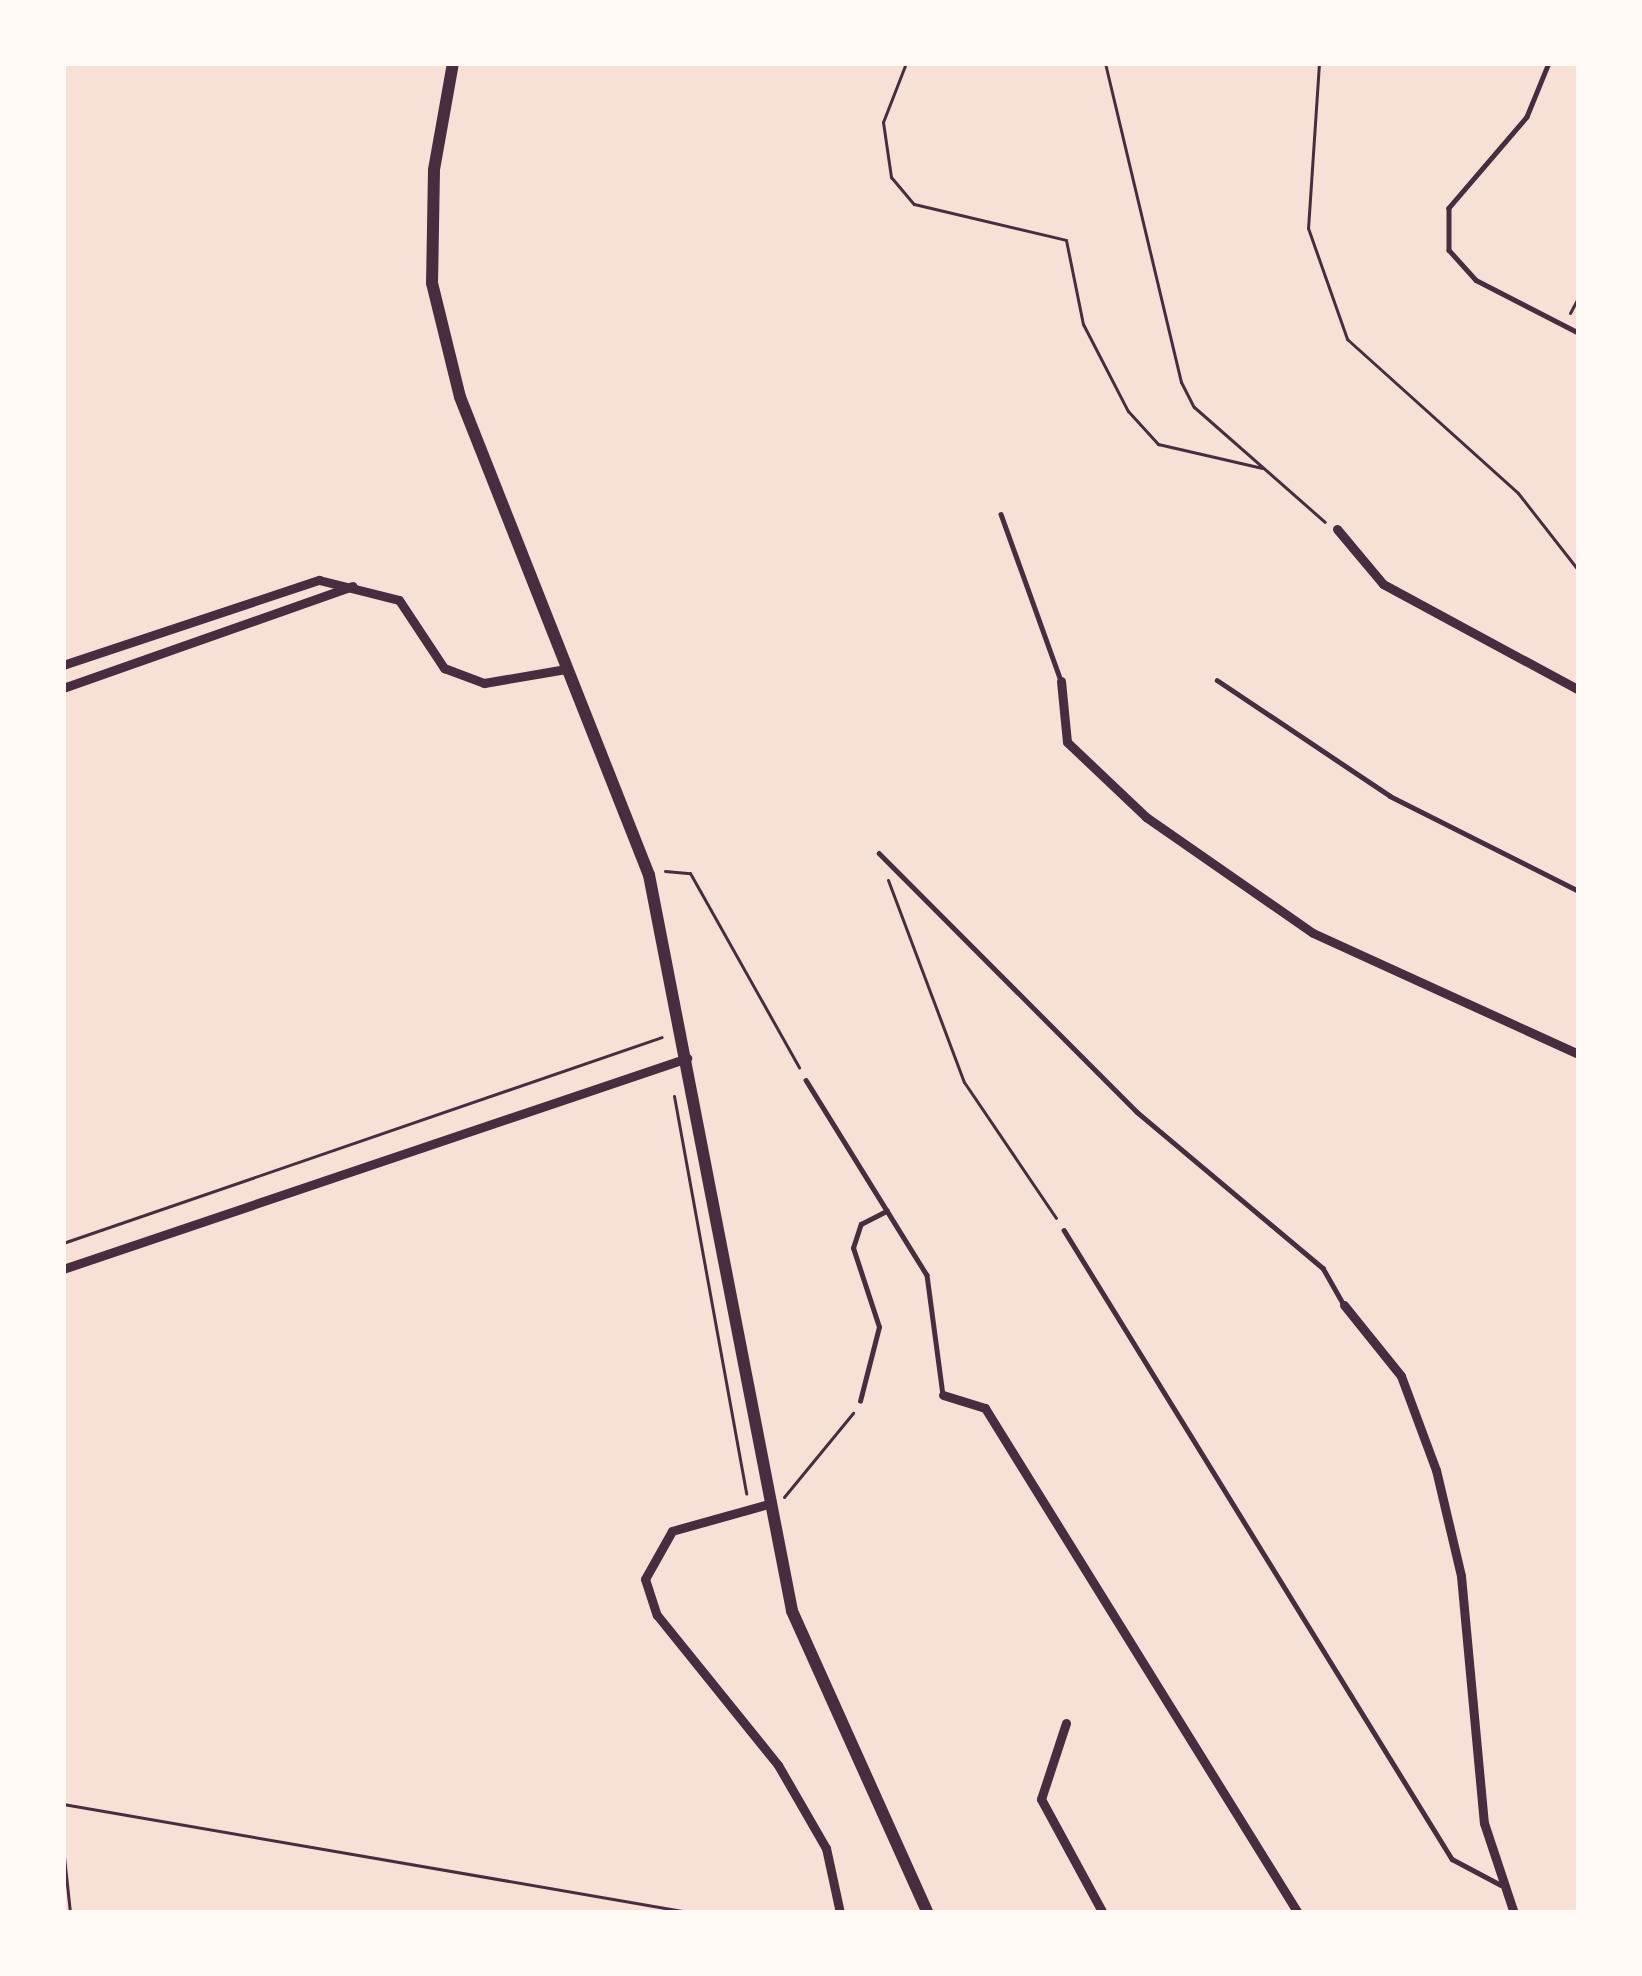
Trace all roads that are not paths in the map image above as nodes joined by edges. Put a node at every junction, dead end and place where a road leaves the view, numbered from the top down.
1 (453, 63) edge
2 (1549, 63) edge
3 (1579, 333) edge
4 (1001, 514) dead end
5 (1337, 530) road end
6 (358, 584) junction
7 (63, 665) edge
8 (566, 669) junction
9 (1217, 680) dead end
10 (1061, 681) joint
11 (63, 688) edge
12 (1579, 690) edge
13 (878, 853) road end
14 (1579, 891) edge
15 (1579, 1054) edge
16 (682, 1060) junction
17 (806, 1080) road end
18 (887, 1211) junction
19 (1064, 1230) road end
20 (63, 1270) edge
21 (1344, 1306) joint
22 (944, 1395) joint
23 (860, 1401) road end
24 (772, 1503) junction
25 (1066, 1723) dead end
26 (1506, 1888) junction
27 (840, 1913) edge
28 (928, 1913) edge
29 (1103, 1913) edge
30 (1298, 1913) edge
31 (1514, 1913) edge

1 - 8 main road
2 - 3 lane
4 - 10 lane
5 - 12 street
6 - 7 street
6 - 8 street
6 - 11 street
8 - 16 main road
9 - 14 lane
10 - 15 street
13 - 21 lane
16 - 20 street
16 - 24 main road
17 - 18 lane
18 - 22 lane
18 - 23 lane
19 - 26 lane
21 - 26 street
22 - 30 street
24 - 27 street
24 - 28 main road
25 - 29 street
26 - 31 street

